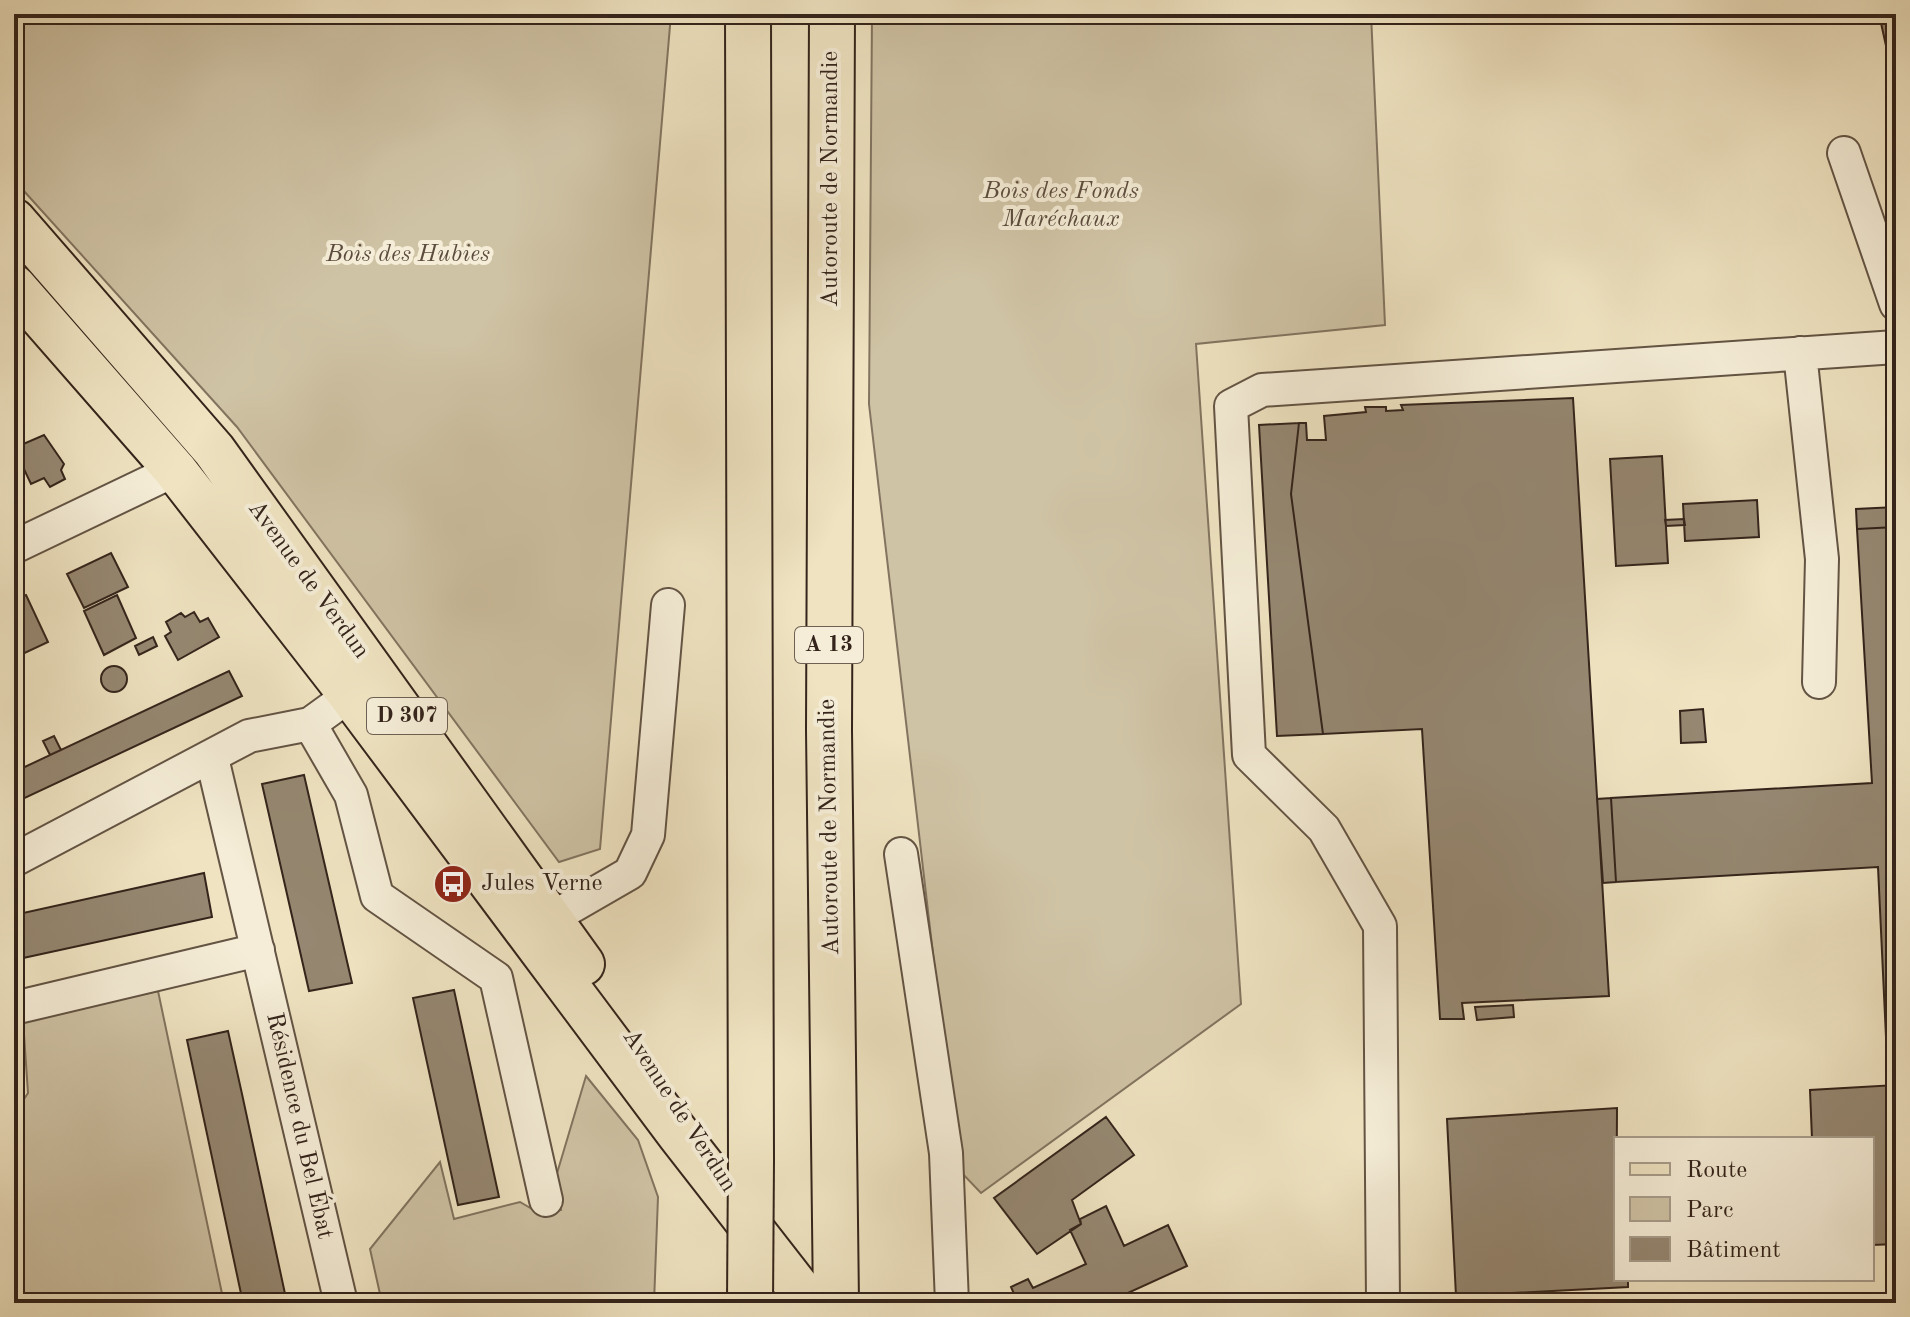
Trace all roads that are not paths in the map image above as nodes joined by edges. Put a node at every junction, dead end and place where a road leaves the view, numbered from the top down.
1 (748, 14) edge
2 (832, 14) edge
3 (1844, 153) dead end
4 (14, 220) edge
5 (14, 286) edge
6 (1896, 304) edge
7 (1896, 347) edge
8 (1800, 353) junction
9 (175, 470) junction
10 (14, 547) edge
11 (668, 605) dead end
12 (1819, 682) dead end
13 (350, 695) junction
14 (310, 724) junction
15 (212, 758) junction
16 (901, 854) dead end
17 (14, 860) edge
18 (552, 918) junction
19 (258, 950) junction
20 (14, 1008) edge
21 (546, 1200) dead end
22 (761, 1240) junction
23 (827, 1294) edge
24 (341, 1303) edge
25 (750, 1303) edge
26 (952, 1303) edge
27 (1383, 1303) edge

1 - 25 highway, bridge
2 - 23 highway, Autoroute de Normandie / A 13
3 - 6 street
4 - 18 main road, Avenue de Verdun / D 307
5 - 9 main road, Avenue de Verdun / D 307
7 - 8 street
8 - 12 street
8 - 27 street
9 - 10 street
9 - 13 main road, Avenue de Verdun / D 307
11 - 18 street
13 - 14 street
13 - 22 main road, Avenue de Verdun / D 307
14 - 15 street
14 - 21 street
15 - 17 street
15 - 19 street, Résidence du Bel Ébat
16 - 26 street
18 - 22 main road, Avenue de Verdun / D 307
19 - 20 street
19 - 24 street, Résidence du Bel Ébat
22 - 23 main road, Avenue de Verdun / D 307

